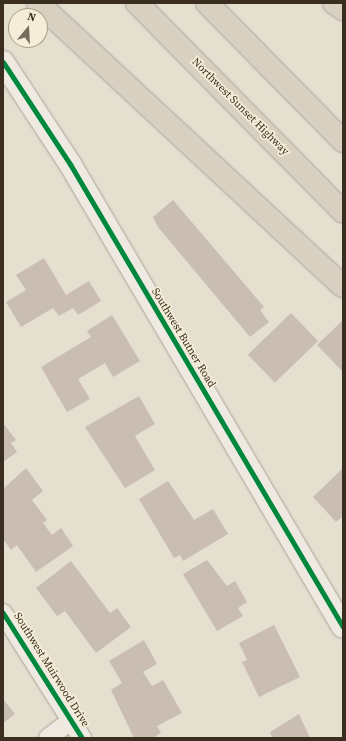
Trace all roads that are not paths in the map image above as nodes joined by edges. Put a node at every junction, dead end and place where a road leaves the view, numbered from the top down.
1 (38, 3) edge
2 (137, 3) edge
3 (207, 3) edge
4 (334, 3) edge
5 (343, 9) edge
6 (3, 62) edge
7 (343, 142) edge
8 (343, 212) edge
9 (343, 286) edge
10 (3, 613) edge
11 (343, 627) edge
12 (73, 719) junction
13 (48, 738) edge
14 (82, 738) edge

1 - 9 highway
2 - 8 highway, Northwest Sunset Highway
3 - 7 highway
4 - 5 highway
6 - 11 street, Southwest Butner Road
10 - 12 street, Southwest Muirwood Drive
12 - 13 street
12 - 14 street, Southwest Muirwood Drive

